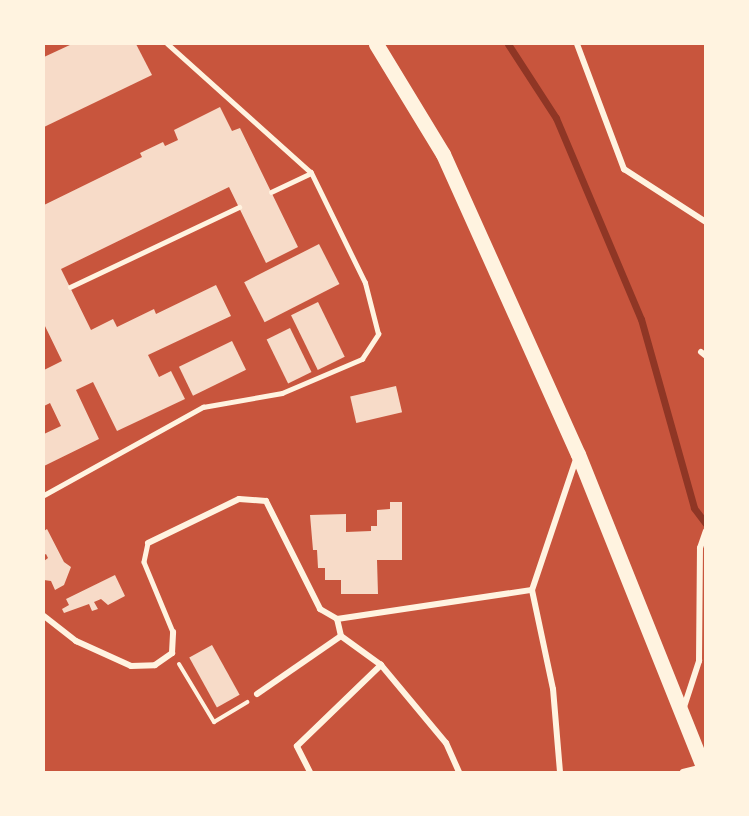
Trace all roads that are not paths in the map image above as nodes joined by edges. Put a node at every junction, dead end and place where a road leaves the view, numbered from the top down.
1 (167, 44) edge
2 (376, 44) edge
3 (577, 44) edge
4 (311, 174) junction
5 (271, 192) dead end
6 (239, 207) dead end
7 (705, 222) edge
8 (70, 287) dead end
9 (578, 454) junction
10 (44, 495) edge
11 (705, 531) edge
12 (148, 543) joint
13 (532, 591) junction
14 (44, 616) edge
15 (337, 619) junction
16 (172, 632) joint
17 (340, 636) junction
18 (381, 665) junction
19 (257, 694) dead end
20 (682, 712) junction
21 (704, 770) edge
22 (310, 772) edge
23 (459, 772) edge
24 (560, 772) edge
25 (683, 772) edge

1 - 4 lane
2 - 9 main road
3 - 7 street
4 - 5 lane
4 - 10 lane
6 - 8 lane
9 - 13 street
9 - 20 main road
11 - 20 street
12 - 15 street
12 - 16 lane
13 - 15 street
13 - 24 street
14 - 16 street
15 - 17 street
17 - 18 street
17 - 19 street
18 - 22 street
18 - 23 street
20 - 21 main road
21 - 25 street

